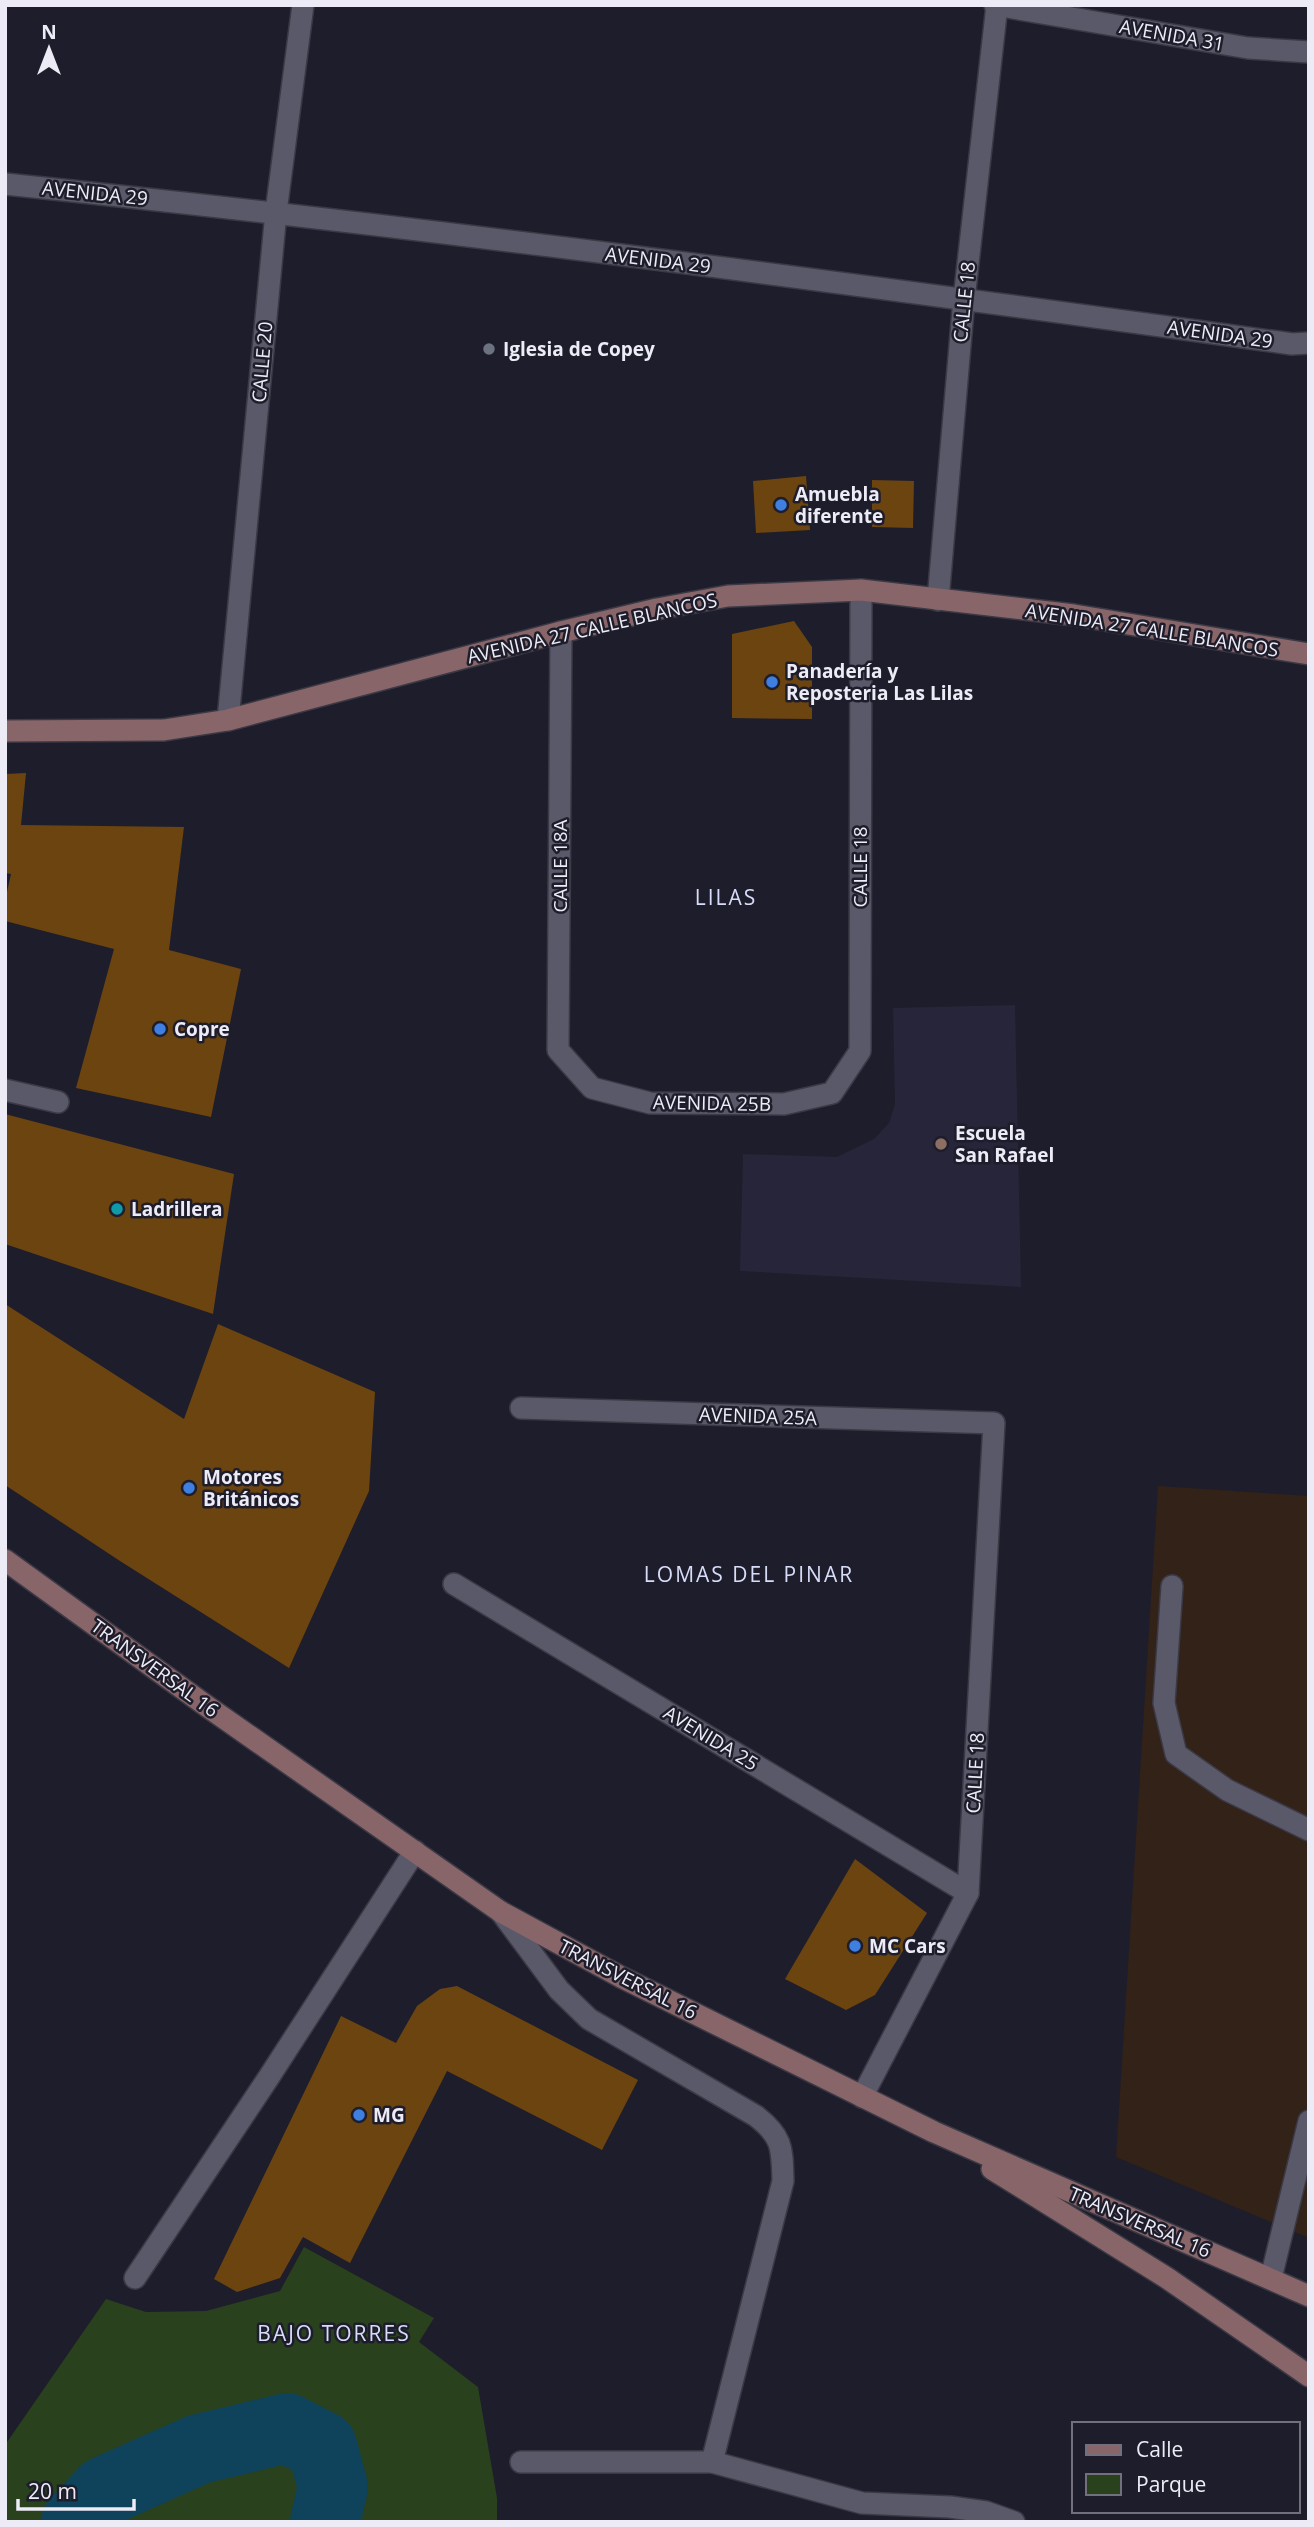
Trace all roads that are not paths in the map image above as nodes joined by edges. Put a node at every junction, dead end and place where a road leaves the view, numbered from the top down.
1 (303, 5) edge
2 (996, 5) edge
3 (1309, 52) edge
4 (5, 184) edge
5 (276, 212) junction
6 (964, 299) junction
7 (1309, 343) edge
8 (861, 590) junction
9 (938, 600) junction
10 (561, 632) junction
11 (1309, 654) edge
12 (228, 720) junction
13 (5, 731) edge
14 (592, 1088) joint
15 (5, 1090) edge
16 (832, 1093) joint
17 (58, 1102) dead end
18 (521, 1408) dead end
19 (994, 1423) joint
20 (5, 1560) edge
21 (454, 1584) dead end
22 (1172, 1586) dead end
23 (1309, 1830) edge
24 (415, 1852) junction
25 (968, 1893) junction
26 (501, 1912) junction
27 (862, 2097) junction
28 (1309, 2121) edge
29 (934, 2132) junction
30 (135, 2278) dead end
31 (1271, 2278) junction
32 (1309, 2296) edge
33 (1309, 2376) edge
34 (521, 2462) dead end
35 (712, 2462) junction
36 (1014, 2522) edge

1 - 5 street, CALLE 20
2 - 3 street, AVENIDA 31
2 - 6 street, CALLE 18
4 - 5 street, AVENIDA 29
5 - 6 street, AVENIDA 29
5 - 12 street, CALLE 20
6 - 7 street, AVENIDA 29
6 - 9 street, CALLE 18
8 - 9 main road, AVENIDA 27 CALLE BLANCOS
8 - 10 main road, AVENIDA 27 CALLE BLANCOS
8 - 16 street, CALLE 18
9 - 11 main road, AVENIDA 27 CALLE BLANCOS
10 - 12 main road, AVENIDA 27 CALLE BLANCOS
10 - 14 street, CALLE 18A
12 - 13 main road, AVENIDA 27 CALLE BLANCOS
14 - 16 street, AVENIDA 25B
15 - 17 street
18 - 19 street, AVENIDA 25A
19 - 25 street, CALLE 18
20 - 24 main road, TRANSVERSAL 16
21 - 25 street, AVENIDA 25
22 - 23 street
24 - 26 main road, TRANSVERSAL 16
24 - 30 street
25 - 27 street, CALLE 18
26 - 27 main road, TRANSVERSAL 16
26 - 35 street
27 - 29 main road, TRANSVERSAL 16
28 - 31 street
29 - 31 main road, TRANSVERSAL 16
29 - 33 main road
31 - 32 main road, TRANSVERSAL 16
34 - 35 street
35 - 36 street

